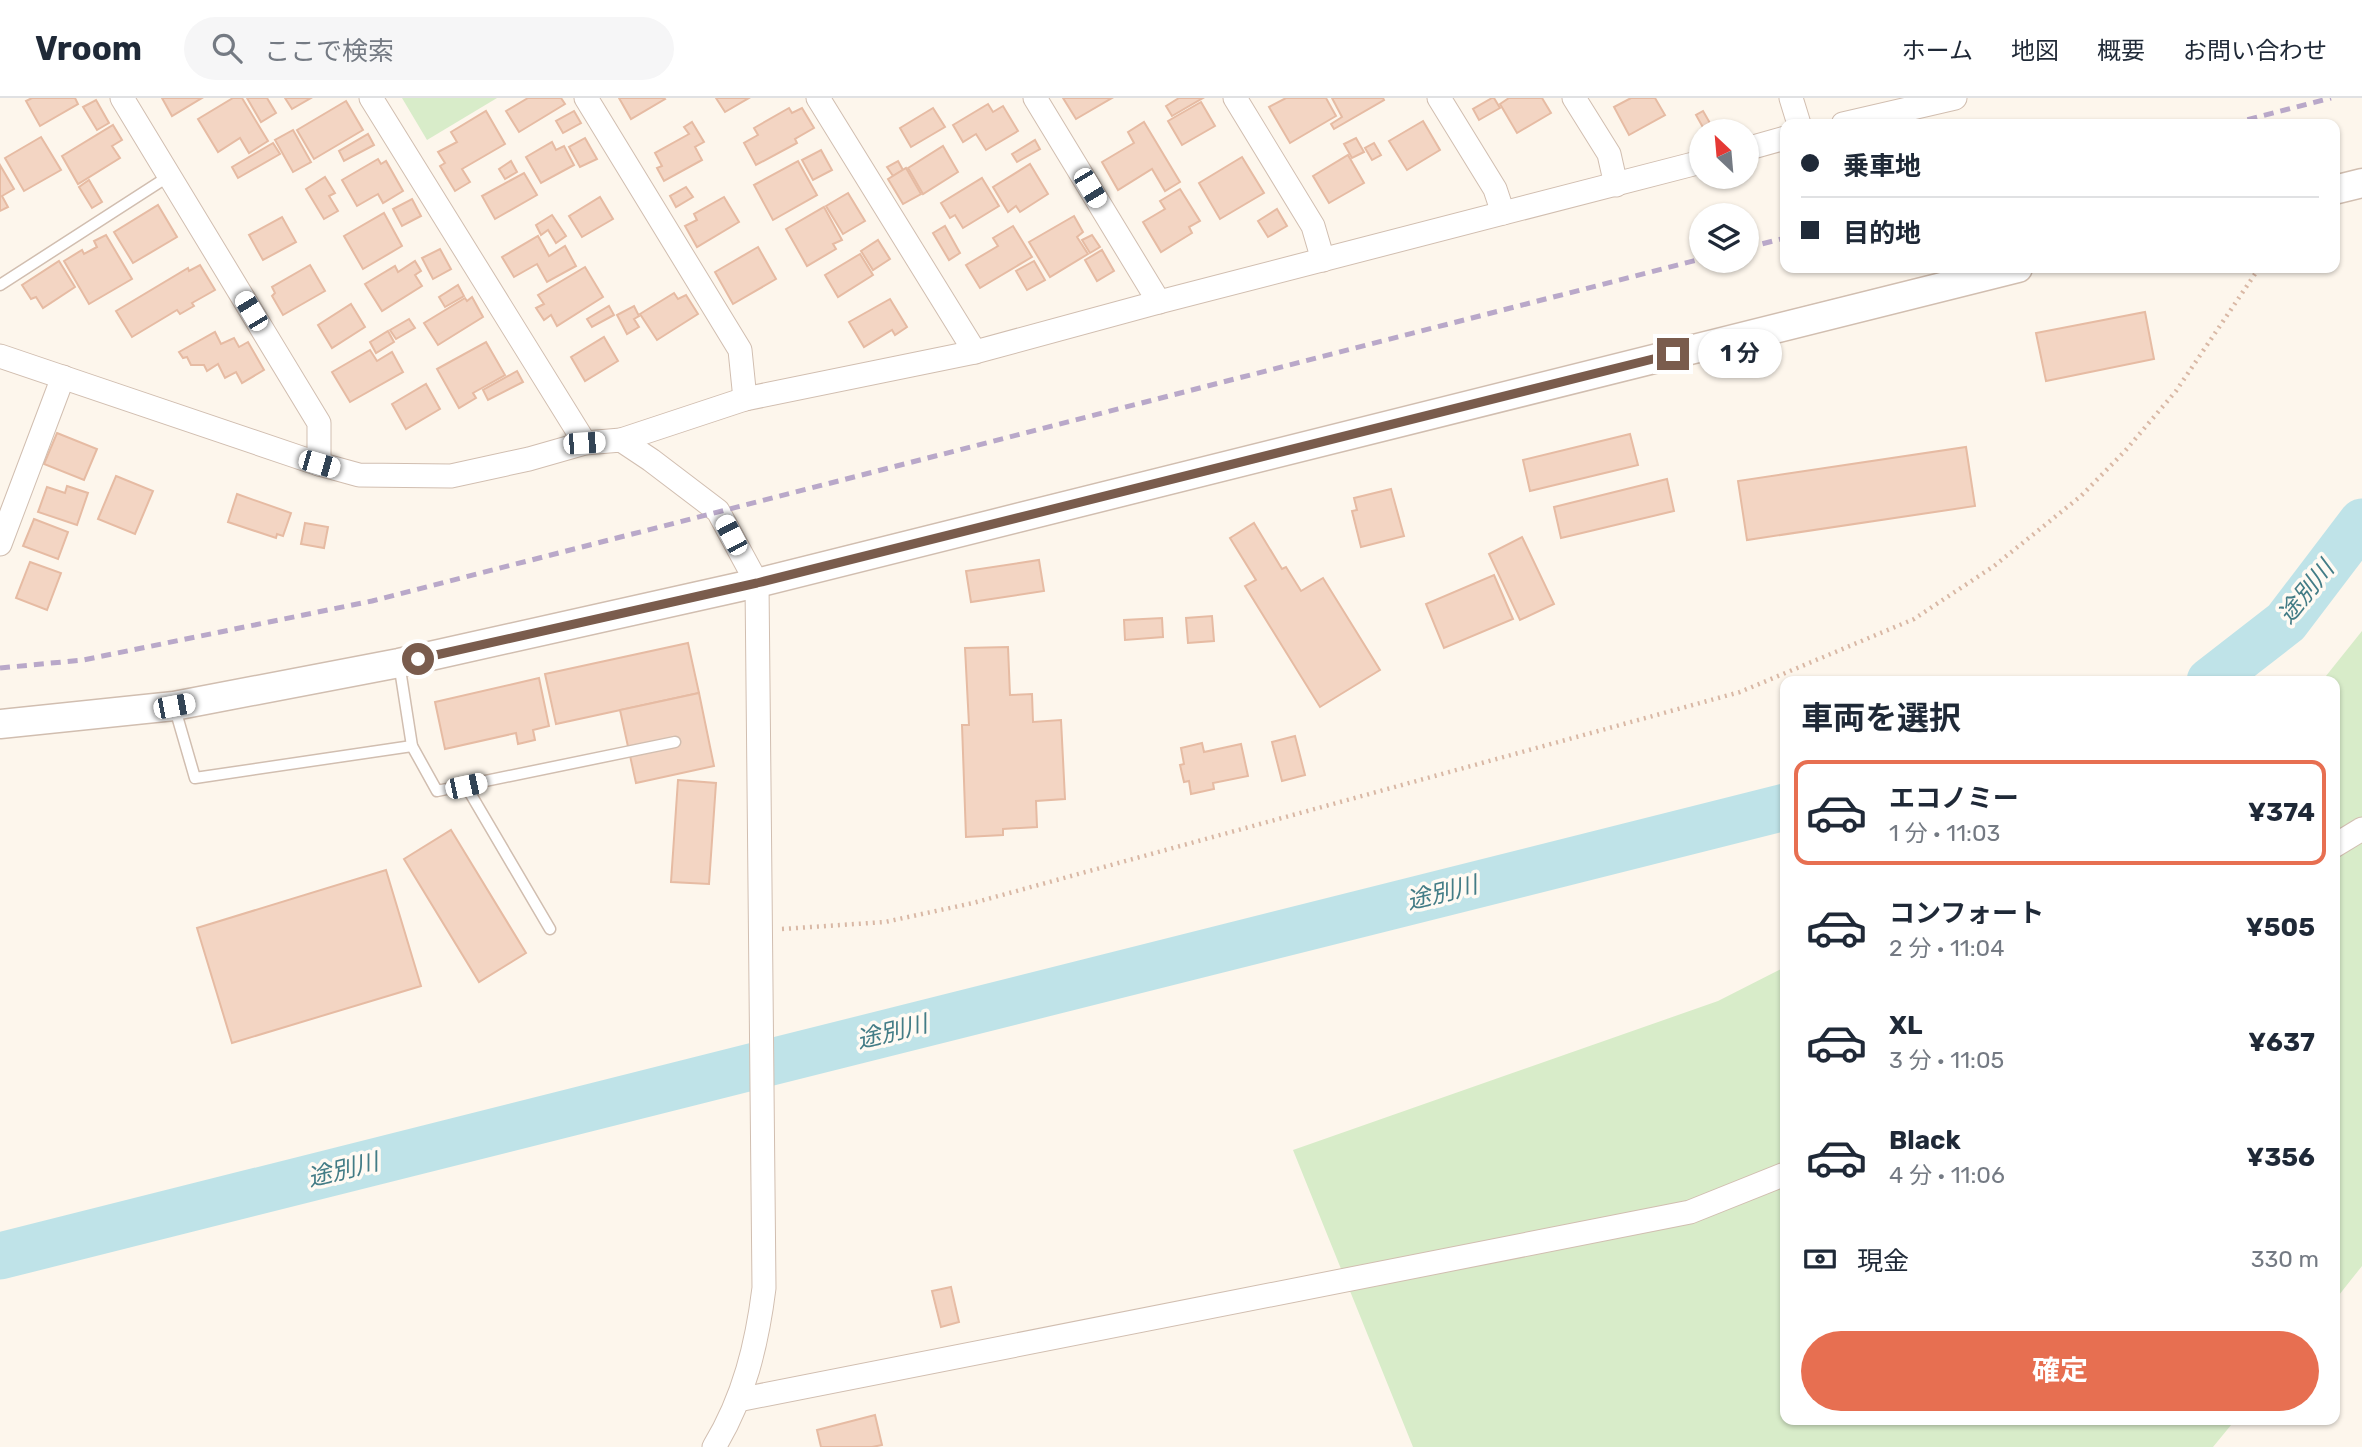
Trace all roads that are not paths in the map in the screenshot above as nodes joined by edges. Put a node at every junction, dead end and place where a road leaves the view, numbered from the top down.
1 (122, 98) edge
2 (371, 98) edge
3 (586, 98) edge
4 (818, 98) edge
5 (1035, 98) edge
6 (1235, 98) edge
7 (1439, 98) edge
8 (1574, 98) edge
9 (1791, 98) edge
10 (1955, 98) edge
11 (1797, 119) edge
12 (1865, 119) edge
13 (1780, 139) edge
14 (1759, 145) edge
15 (1689, 165) edge
16 (169, 176) junction
17 (2362, 183) edge
18 (1616, 185) junction
19 (2340, 188) edge
20 (1503, 213) junction
21 (1323, 260) junction
22 (1998, 273) edge
23 (0, 285) edge
24 (1159, 302) junction
25 (975, 352) junction
26 (0, 356) edge
27 (63, 377) junction
28 (745, 399) junction
29 (621, 440) junction
30 (584, 443) junction
31 (319, 464) junction
32 (0, 544) edge
33 (757, 583) junction
34 (399, 663) junction
35 (174, 706) junction
36 (0, 724) edge
37 (675, 742) dead end
38 (412, 746) junction
39 (466, 786) junction
40 (2362, 829) edge
41 (2340, 842) edge
42 (550, 929) dead end
43 (1780, 1176) edge
44 (738, 1400) junction
45 (714, 1447) edge

1 - 16 street
2 - 30 street
3 - 28 street
4 - 25 street
5 - 24 street
6 - 21 street
7 - 20 street
8 - 18 street
9 - 11 street
10 - 12 street
13 - 14 street
15 - 18 street
16 - 23 lane
16 - 31 street
17 - 19 street
18 - 20 street
20 - 21 street
21 - 24 street
22 - 33 street
24 - 25 street
25 - 28 street
26 - 27 street
27 - 31 street
27 - 32 street
28 - 29 street
29 - 30 street
29 - 33 street
30 - 31 street
33 - 34 street
33 - 44 street
34 - 35 street
34 - 38 lane
35 - 36 street
35 - 38 lane
37 - 39 lane
38 - 39 lane
39 - 42 lane
40 - 41 street
43 - 44 street
44 - 45 street

